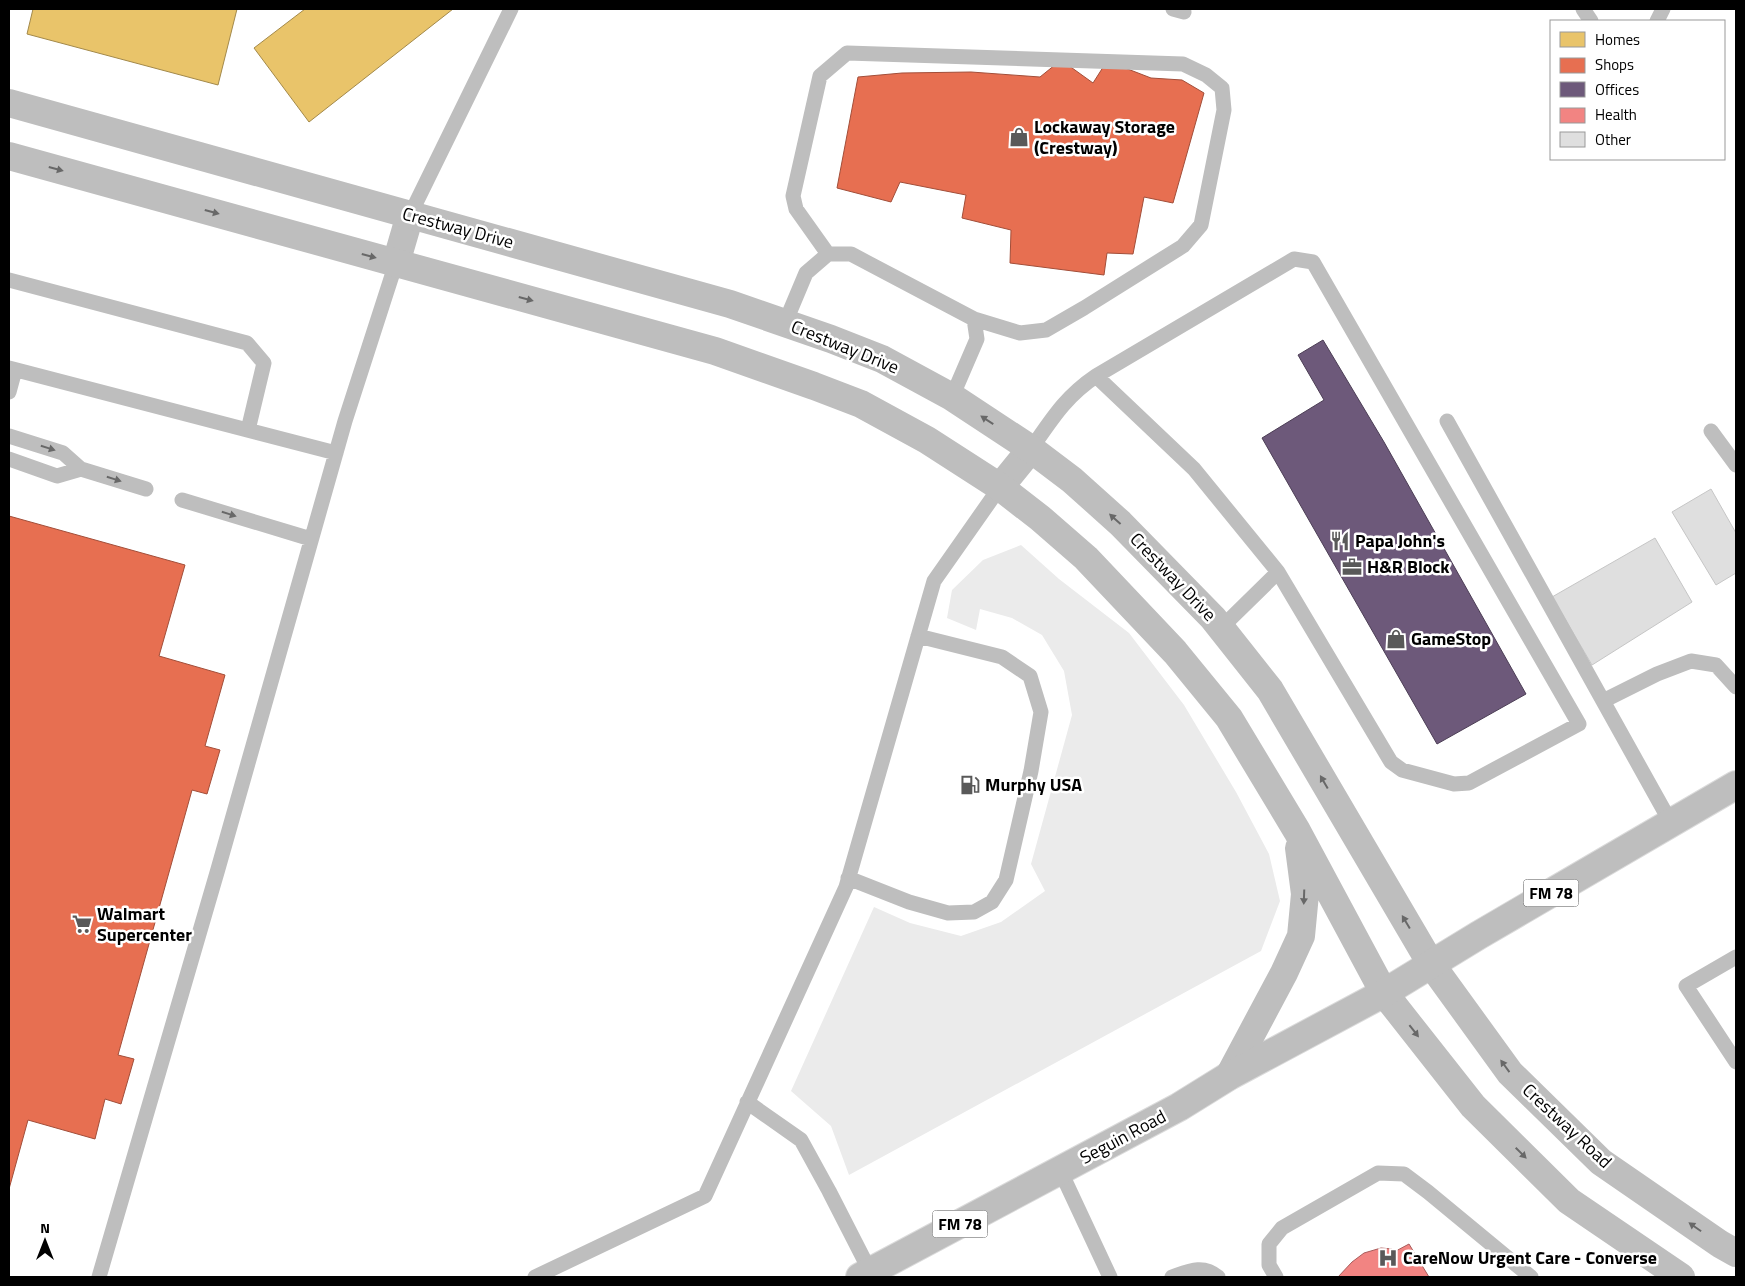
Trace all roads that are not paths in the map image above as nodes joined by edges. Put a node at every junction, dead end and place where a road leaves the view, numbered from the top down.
1 (511, 9) edge
2 (1583, 9) edge
3 (1591, 20) edge
4 (9, 103) edge
5 (9, 156) edge
6 (410, 215) junction
7 (828, 254) junction
8 (396, 263) junction
9 (9, 280) edge
10 (974, 319) junction
11 (785, 323) junction
12 (12, 369) edge
13 (1096, 376) junction
14 (9, 392) edge
15 (952, 397) junction
16 (1447, 421) dead end
17 (248, 430) junction
18 (1711, 431) dead end
19 (9, 436) edge
20 (1031, 449) junction
21 (336, 453) junction
22 (9, 459) edge
23 (1736, 465) edge
24 (81, 469) junction
25 (1000, 487) junction
26 (146, 489) dead end
27 (182, 500) dead end
28 (311, 539) junction
29 (1278, 572) junction
30 (1221, 628) junction
31 (918, 636) junction
32 (1736, 687) edge
33 (1603, 701) junction
34 (1736, 785) edge
35 (1671, 823) junction
36 (1297, 831) junction
37 (848, 878) junction
38 (1736, 957) edge
39 (1431, 964) junction
40 (1384, 993) junction
41 (1736, 1062) edge
42 (1230, 1076) junction
43 (747, 1102) junction
44 (1060, 1170) junction
45 (1736, 1253) edge
46 (868, 1276) edge
47 (99, 1277) edge
48 (535, 1277) edge
49 (1110, 1277) edge
50 (1172, 1277) edge
51 (1218, 1277) edge
52 (1276, 1277) edge
53 (1531, 1277) edge
54 (1681, 1277) edge

1 - 6 lane
2 - 3 lane
4 - 6 street, Crestway Drive
5 -> 8 street
6 - 8 street
6 - 11 street, Crestway Drive
7 - 10 lane
7 - 10 lane
7 - 11 lane
8 - 21 lane
8 -> 25 street
9 - 17 lane
10 - 15 lane
11 - 15 street, Crestway Drive
12 - 14 lane
12 - 17 lane
13 - 20 lane
13 - 29 lane
13 - 29 lane
20 -> 15 street, Crestway Drive
16 - 33 lane
17 - 21 lane
18 - 23 lane
19 -> 24 lane
20 - 25 street
30 -> 20 street, Crestway Drive
21 - 28 lane
22 - 24 lane
24 -> 26 lane
25 - 31 lane
25 - 36 street
27 -> 28 lane
28 - 47 lane
29 - 30 lane
39 -> 30 street, Crestway Drive
31 - 37 lane
31 - 37 lane
32 - 33 lane
33 - 35 lane
34 - 35 street, FM 78
35 - 39 street, FM 78
36 - 40 street
36 -> 42 street
37 - 43 lane
38 - 41 lane
39 - 40 street, FM 78
45 -> 39 street, Crestway Road
40 - 42 street, Seguin Road / FM 78
40 -> 54 street
42 - 44 street, Seguin Road / FM 78
43 - 46 lane
43 - 48 lane
44 - 46 street, Seguin Road / FM 78
44 - 49 lane
50 - 51 lane
52 - 53 lane

